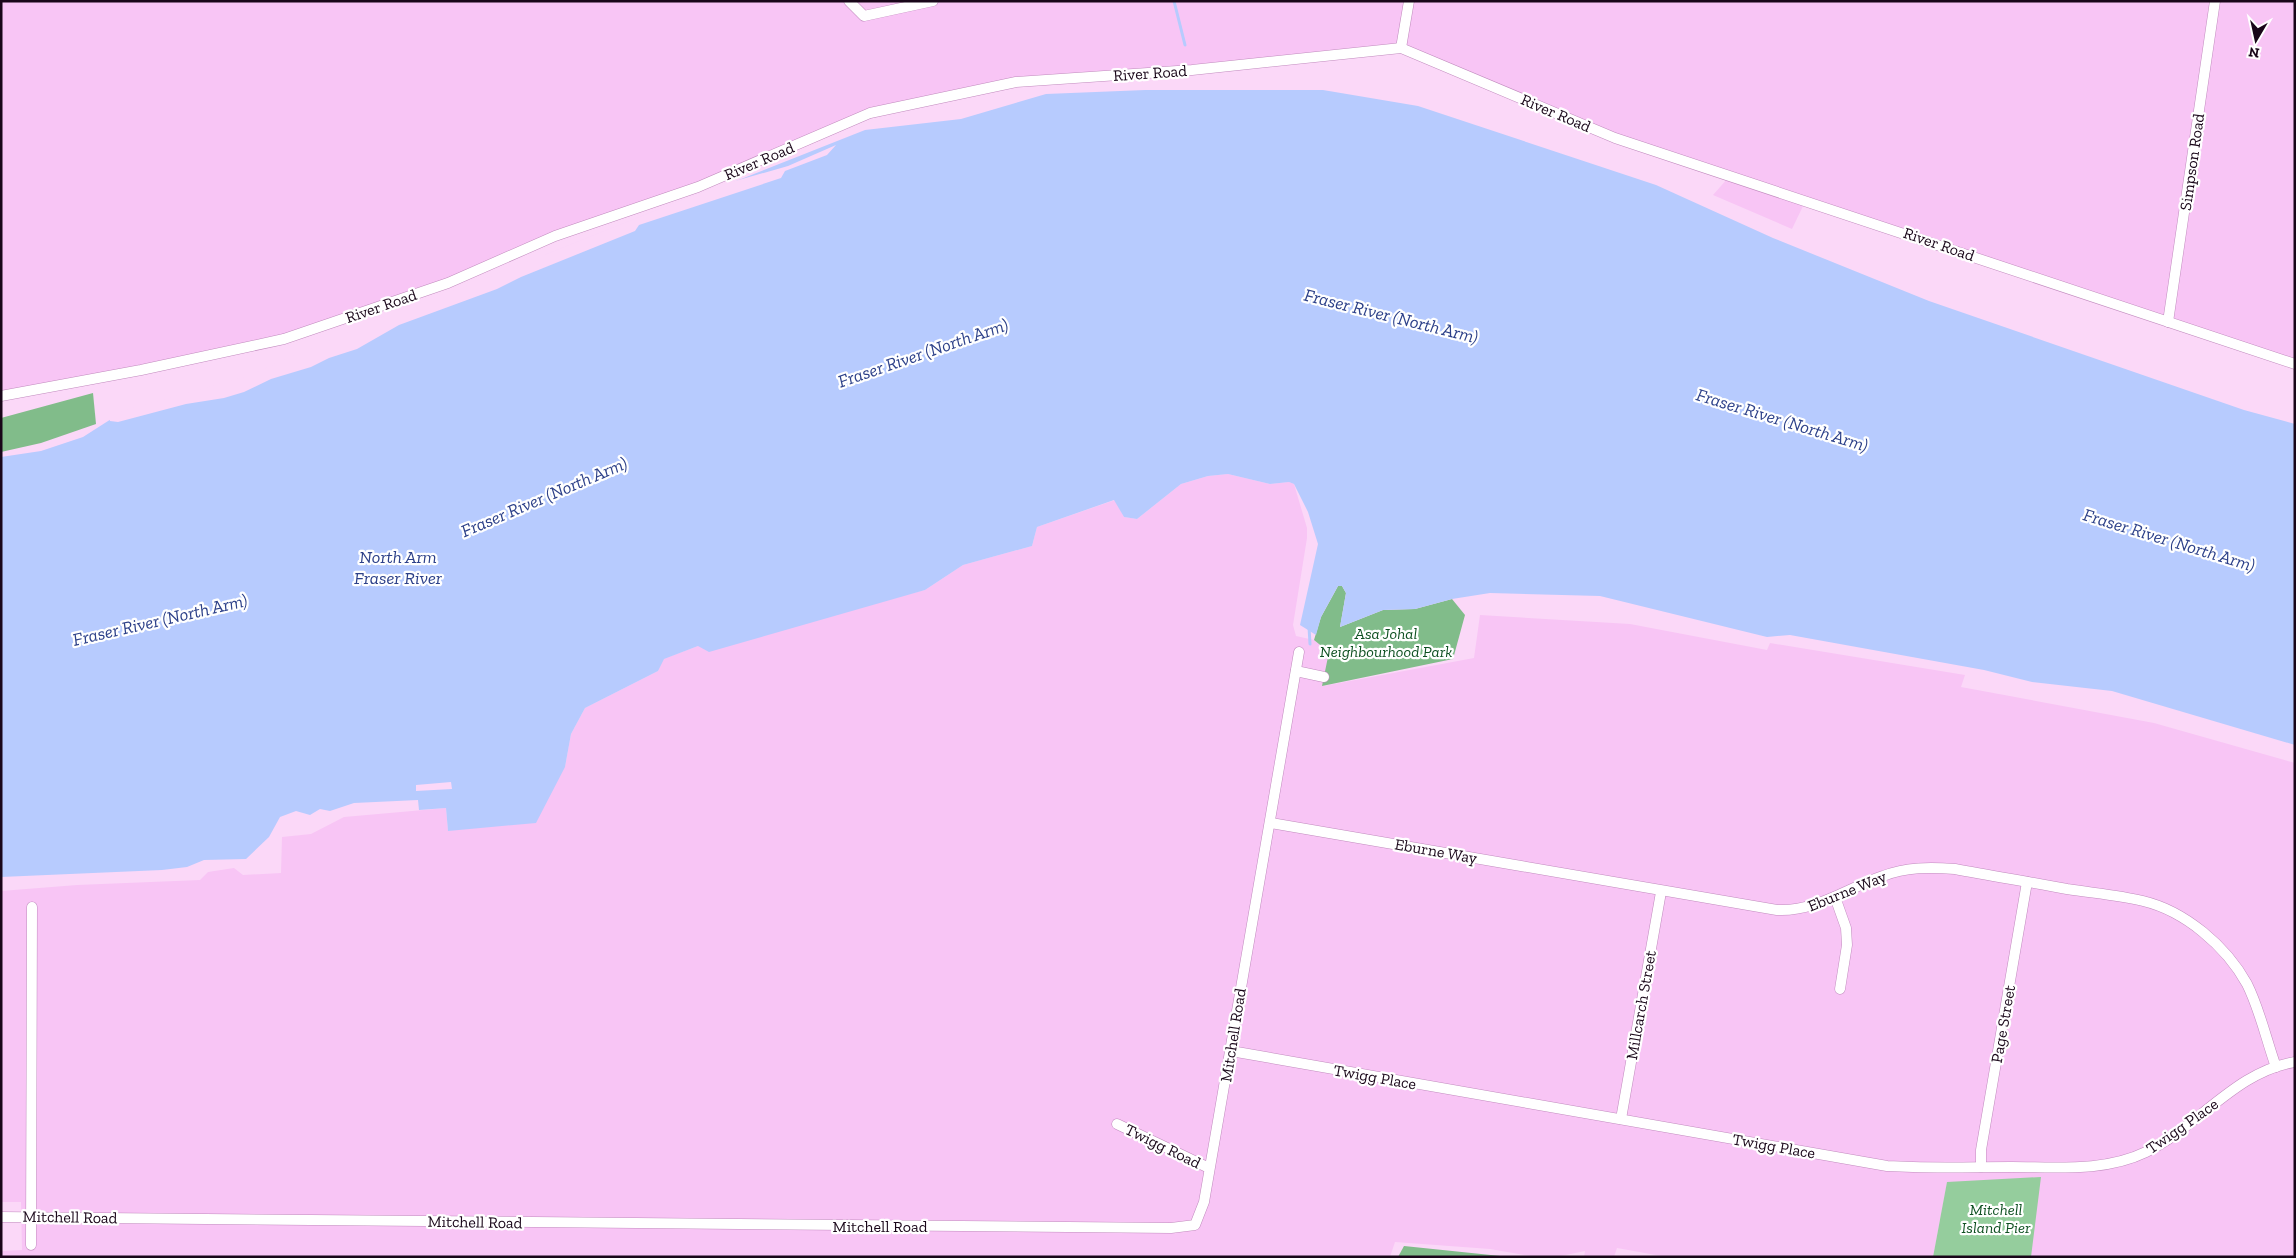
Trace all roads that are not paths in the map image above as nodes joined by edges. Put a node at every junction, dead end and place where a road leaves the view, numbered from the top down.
1 (848, 1) edge
2 (933, 1) edge
3 (1409, 1) edge
4 (2215, 1) edge
5 (1401, 48) junction
6 (2168, 322) junction
7 (2295, 364) edge
8 (1, 396) edge
9 (1299, 652) dead end
10 (1296, 671) junction
11 (1324, 677) dead end
12 (1271, 824) junction
13 (2027, 882) junction
14 (1661, 892) junction
15 (1835, 897) junction
16 (32, 907) dead end
17 (1840, 990) dead end
18 (1231, 1051) junction
19 (2295, 1062) edge
20 (2276, 1067) junction
21 (1621, 1119) junction
22 (1117, 1124) dead end
23 (1981, 1167) junction
24 (1209, 1168) junction
25 (31, 1216) junction
26 (1, 1217) edge
27 (31, 1245) dead end

1 - 2 street
3 - 5 street
4 - 6 street, Simpson Road
5 - 6 street, River Road
5 - 8 street, River Road
6 - 7 street, River Road
9 - 10 street, Mitchell Road
10 - 11 street
10 - 12 street, Mitchell Road
12 - 14 street, Eburne Way
12 - 18 street, Mitchell Road
13 - 15 street, Eburne Way
13 - 20 street, Eburne Way
13 - 23 street, Page Street
14 - 15 street, Eburne Way
14 - 21 street, Millcarch Street
15 - 17 street
16 - 25 street
18 - 21 street, Twigg Place
18 - 24 street, Mitchell Road
19 - 20 street, Twigg Place
20 - 23 street, Twigg Place
21 - 23 street, Twigg Place
22 - 24 street, Twigg Road
24 - 25 street, Mitchell Road
25 - 26 street, Mitchell Road
25 - 27 street

